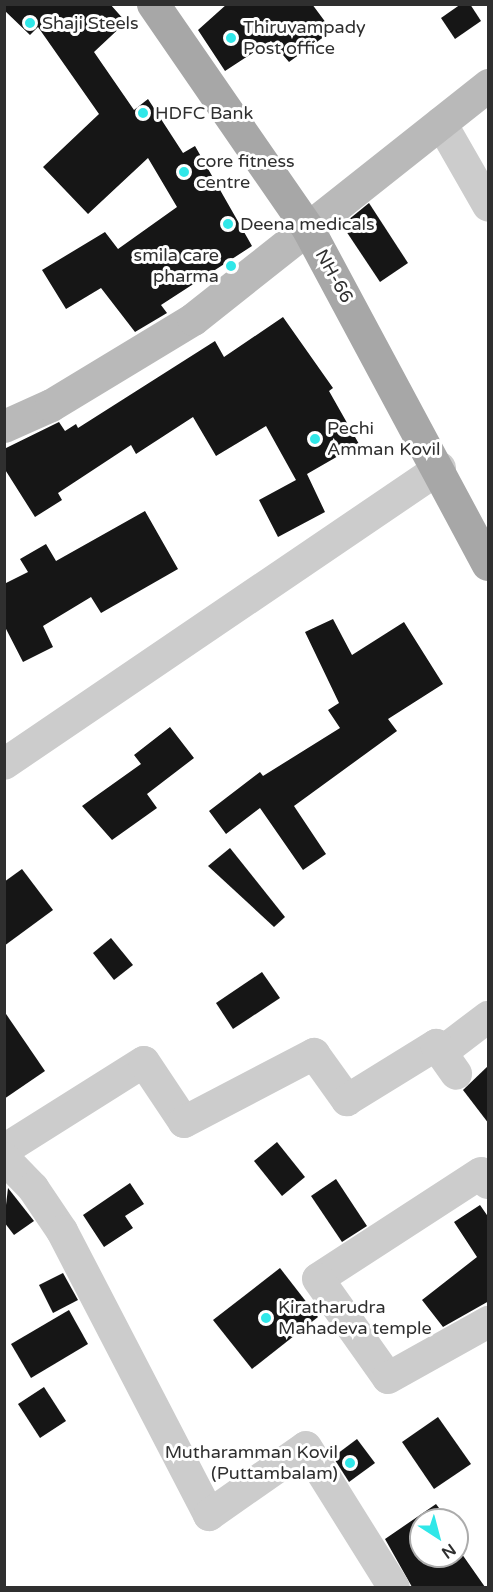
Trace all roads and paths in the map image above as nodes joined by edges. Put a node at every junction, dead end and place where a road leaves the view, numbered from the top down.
1 (153, 4) edge
2 (489, 85) edge
3 (441, 123) junction
4 (489, 204) edge
5 (308, 229) junction
6 (4, 426) edge
7 (440, 468) junction
8 (488, 562) edge
9 (4, 764) edge
10 (489, 1017) edge
11 (4, 1150) edge
12 (4, 1158) edge
13 (489, 1183) edge
14 (489, 1322) edge
15 (394, 1587) edge

1 - 5 main road, NH-66
2 - 3 main road
3 - 4 street
3 - 5 main road
5 - 6 main road
5 - 7 main road, NH-66
7 - 8 main road, NH-66
7 - 9 street
10 - 11 street
12 - 15 street
13 - 14 street

